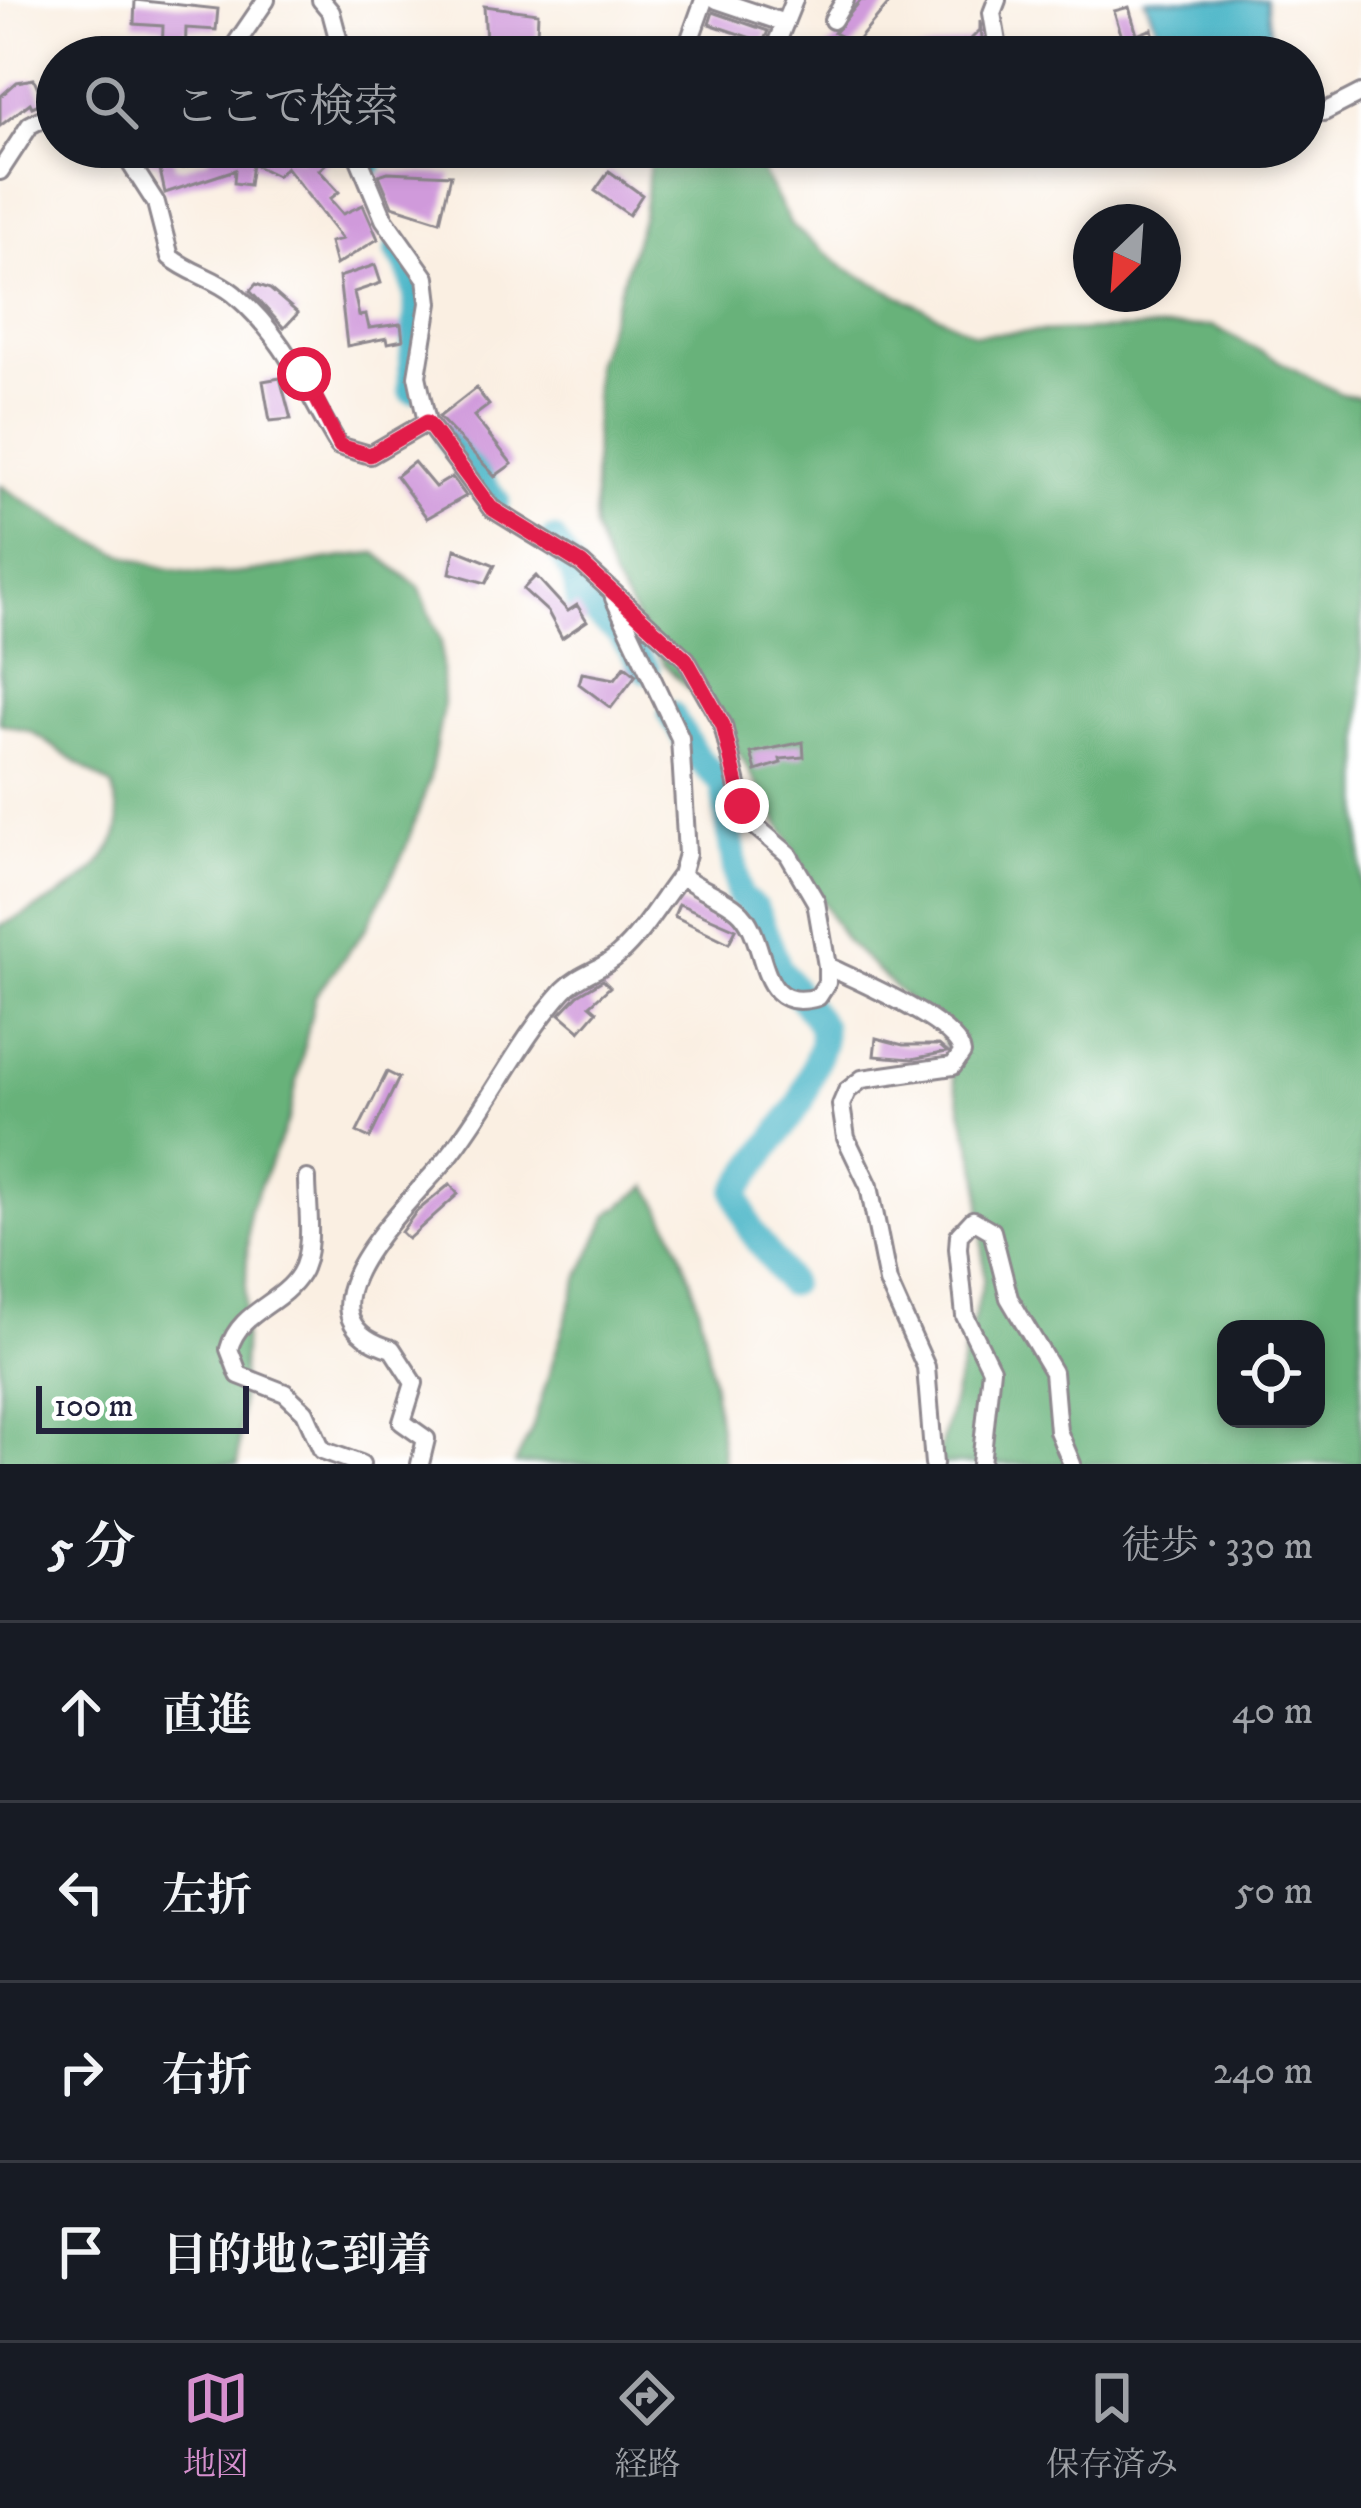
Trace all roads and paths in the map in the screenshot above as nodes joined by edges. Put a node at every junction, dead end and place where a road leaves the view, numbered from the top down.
1 (266, 0) edge
2 (322, 0) edge
3 (704, 0) edge
4 (717, 0) edge
5 (794, 0) edge
6 (845, 0) edge
7 (997, 0) edge
8 (833, 20) dead end
9 (785, 23) junction
10 (241, 36) edge
11 (337, 36) edge
12 (691, 36) edge
13 (780, 36) edge
14 (996, 36) edge
15 (1361, 93) edge
16 (1325, 109) edge
17 (36, 122) edge
18 (134, 168) edge
19 (363, 168) edge
20 (0, 171) edge
21 (427, 422) junction
22 (613, 594) junction
23 (681, 875) junction
24 (827, 966) junction
25 (307, 1179) dead end
26 (362, 1464) edge
27 (421, 1464) edge
28 (934, 1464) edge
29 (981, 1464) edge
30 (1072, 1464) edge

1 - 10 street
2 - 11 street
3 - 12 street
4 - 9 street
5 - 9 street
6 - 8 street
7 - 14 street
9 - 13 street
15 - 16 street
17 - 20 street
18 - 21 street
19 - 21 street
21 - 22 street
22 - 23 street
22 - 24 street
23 - 24 street
23 - 27 street
24 - 28 street
25 - 26 street
29 - 30 street

